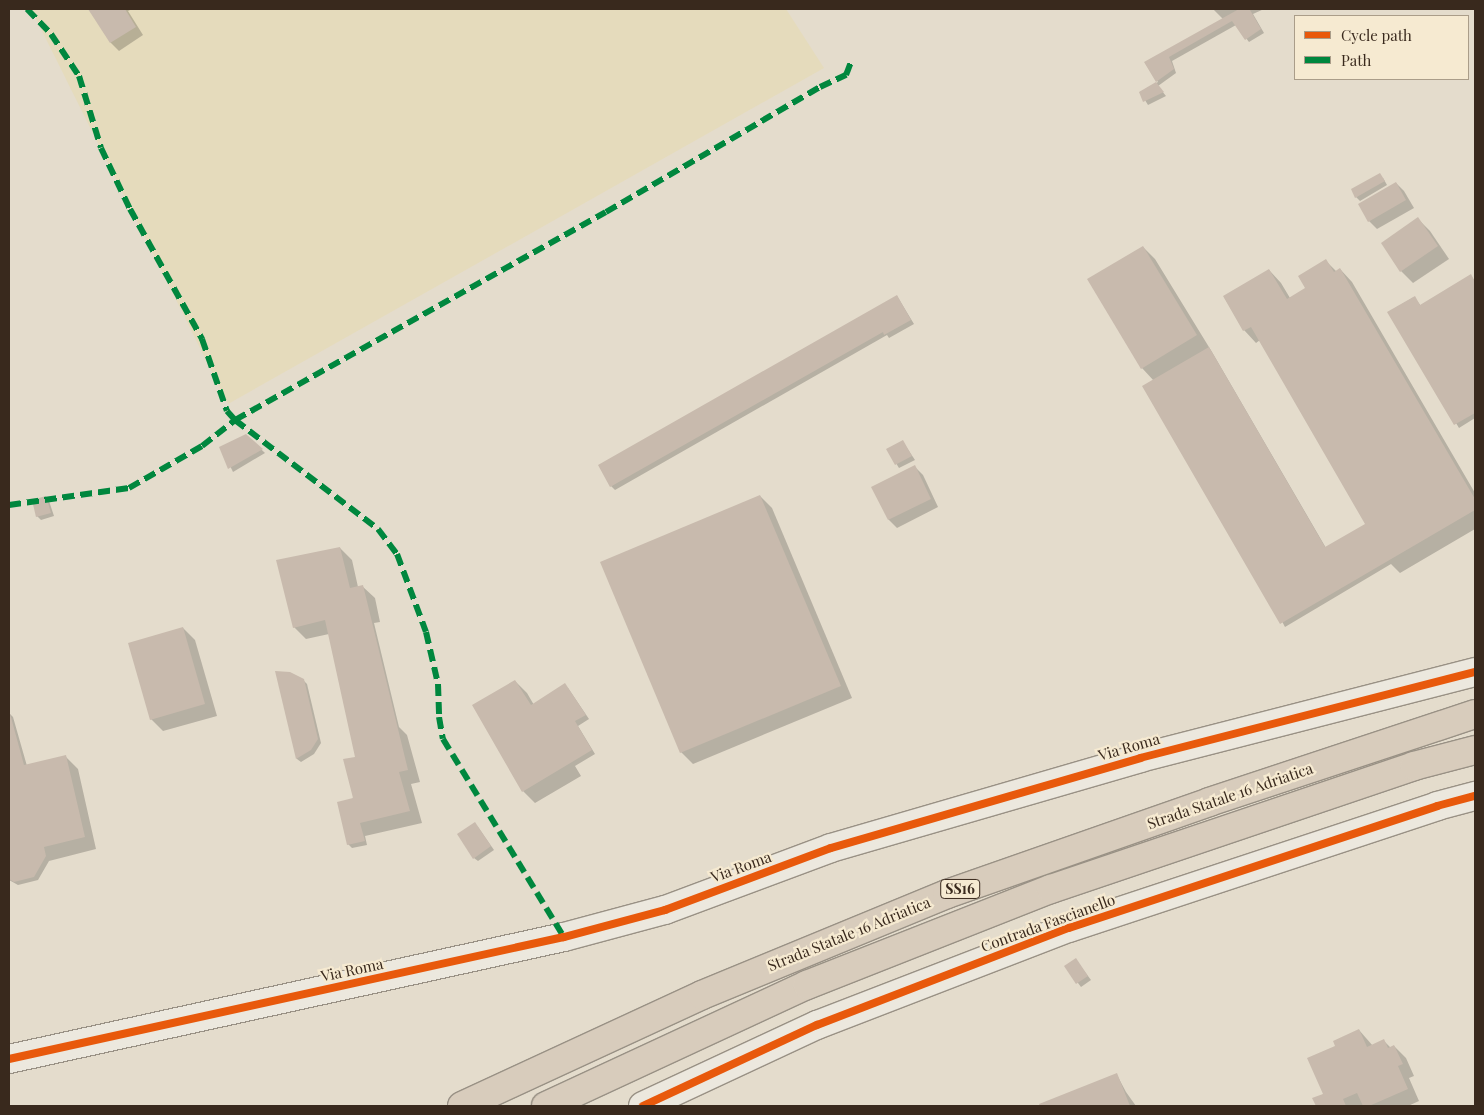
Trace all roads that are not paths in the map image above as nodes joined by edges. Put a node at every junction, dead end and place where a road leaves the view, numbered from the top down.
1 (1475, 672) edge
2 (1475, 714) edge
3 (1475, 750) edge
4 (1475, 796) edge
5 (9, 1059) edge
6 (462, 1106) edge
7 (546, 1106) edge
8 (643, 1106) edge

1 - 5 street, Via Roma
2 - 6 highway, Strada Statale 16 Adriatica / SS16
3 - 7 highway, Strada Statale 16 Adriatica / SS16
4 - 8 street, Contrada Fascianello

